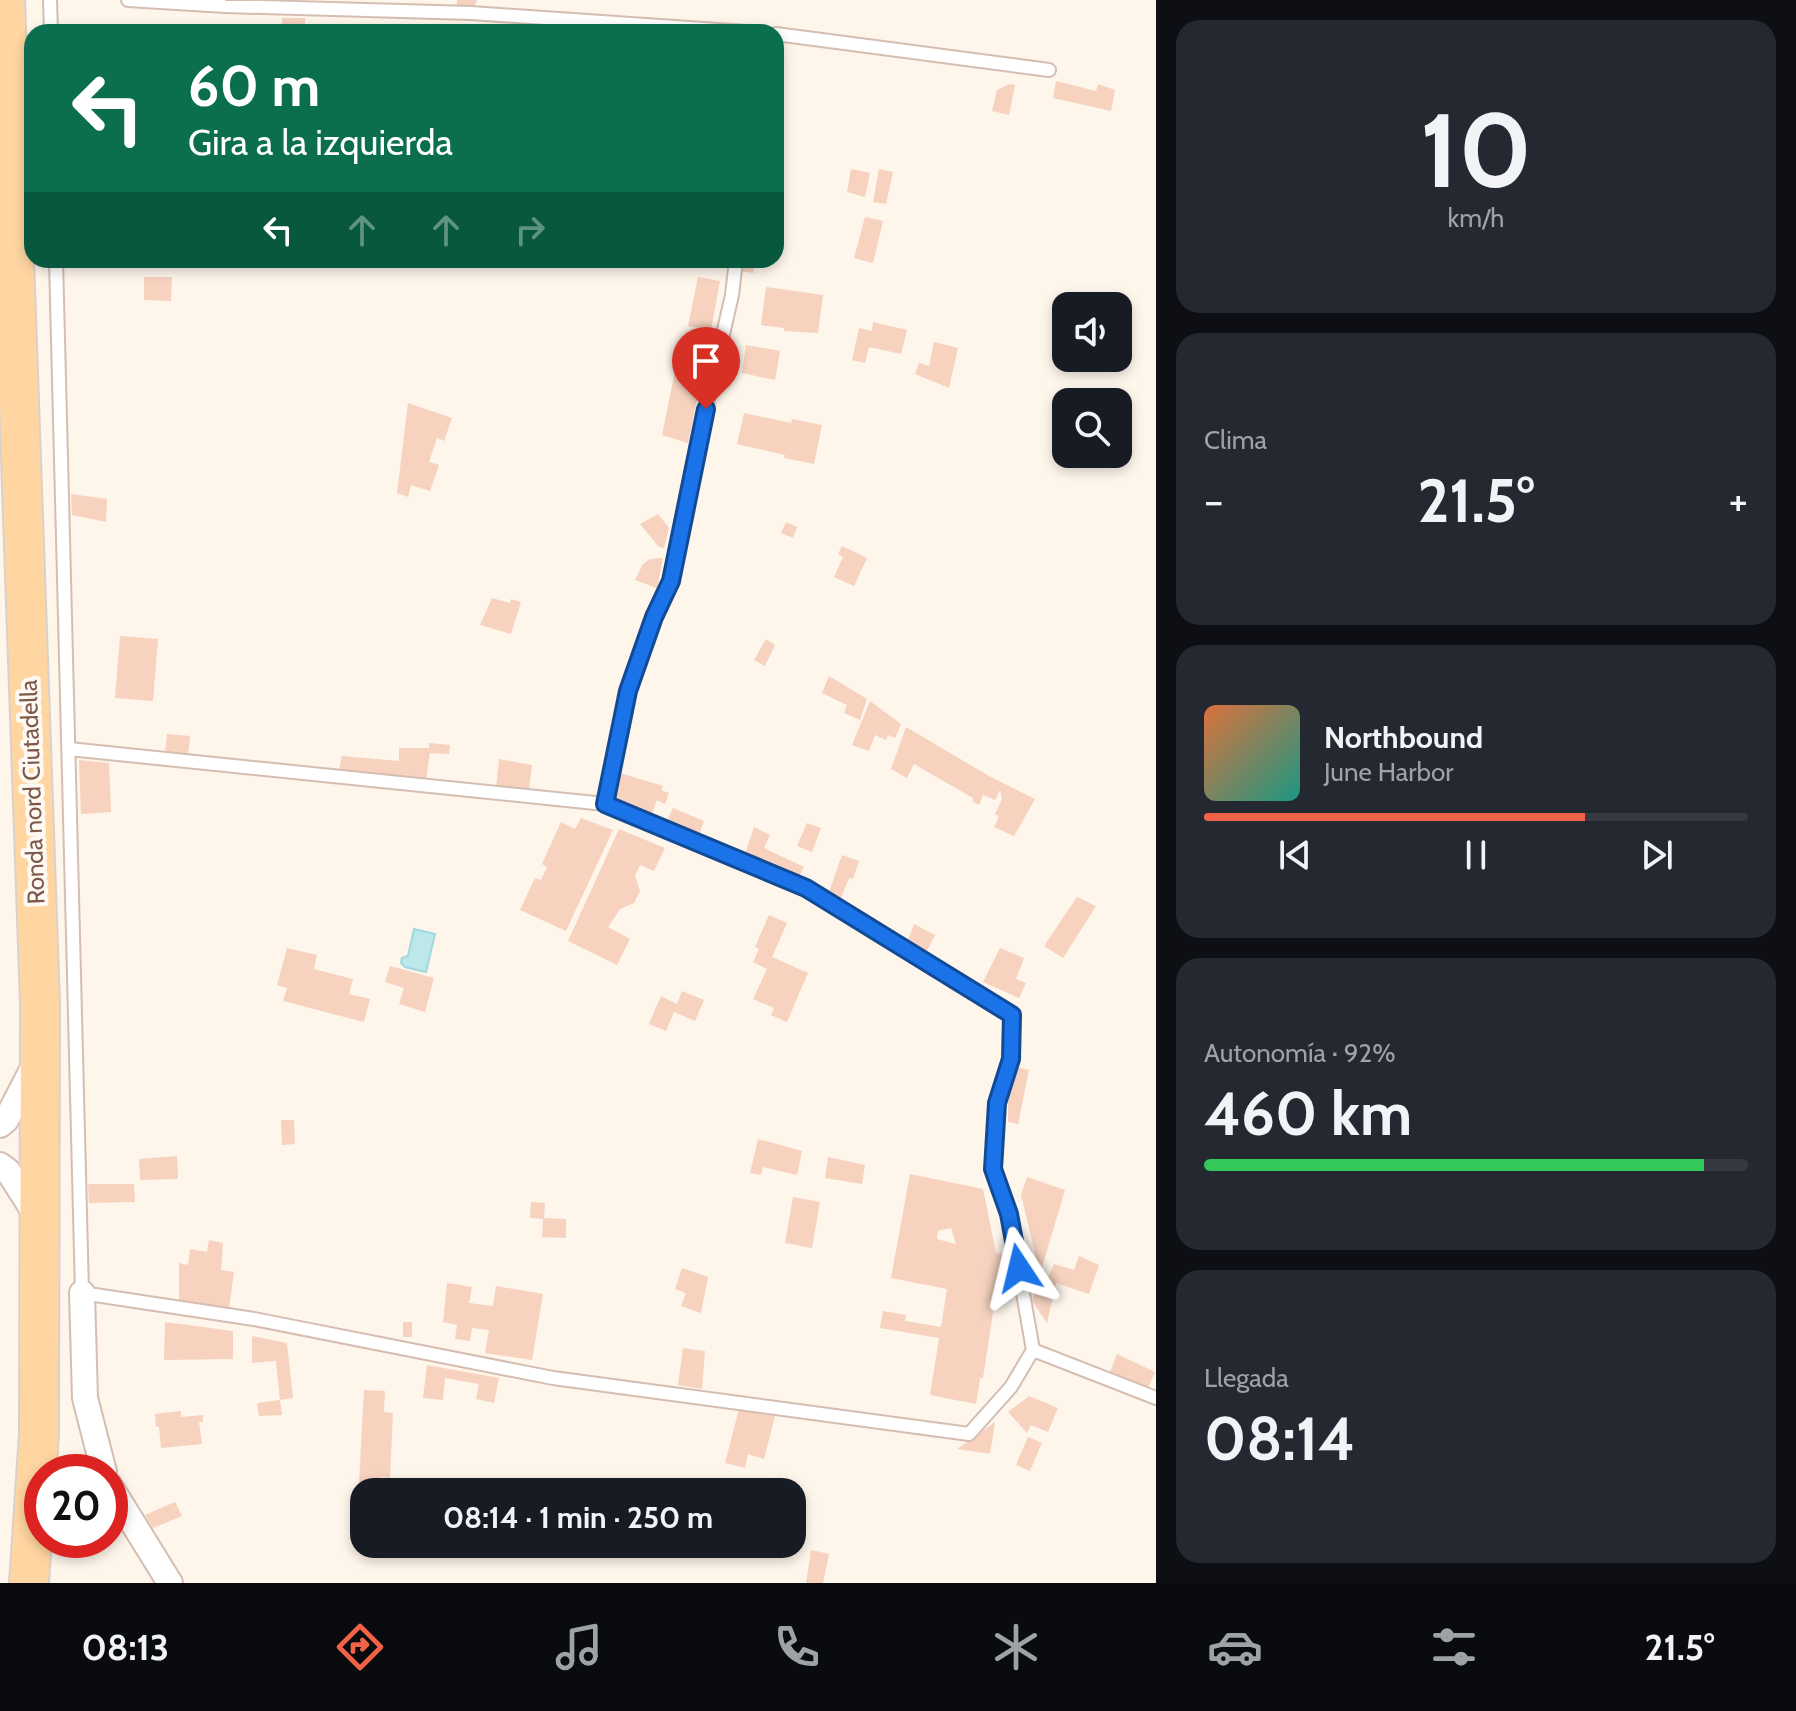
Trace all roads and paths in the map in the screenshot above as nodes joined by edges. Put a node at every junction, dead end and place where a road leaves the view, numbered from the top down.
1 (5, 0) edge
2 (50, 0) edge
3 (128, 0) edge
4 (51, 24) edge
5 (631, 24) edge
6 (784, 35) edge
7 (1049, 70) dead end
8 (56, 268) edge
9 (735, 268) edge
10 (69, 749) junction
11 (605, 804) junction
12 (40, 1055) junction
13 (0, 1125) edge
14 (0, 1165) edge
15 (40, 1220) junction
16 (82, 1293) junction
17 (1033, 1350) junction
18 (1156, 1398) edge
19 (99, 1454) edge
20 (128, 1515) edge
21 (29, 1583) edge
22 (170, 1583) edge

1 - 12 main road, Ronda nord Ciutadella
2 - 4 lane
3 - 5 lane
6 - 7 lane
8 - 10 lane
9 - 11 lane
10 - 11 lane
10 - 16 lane
11 - 17 lane
12 - 13 street
12 - 15 main road, Ronda nord Ciutadella
14 - 15 street
15 - 21 main road, Ronda nord Ciutadella
16 - 17 lane
16 - 19 street
17 - 18 lane
20 - 22 street

